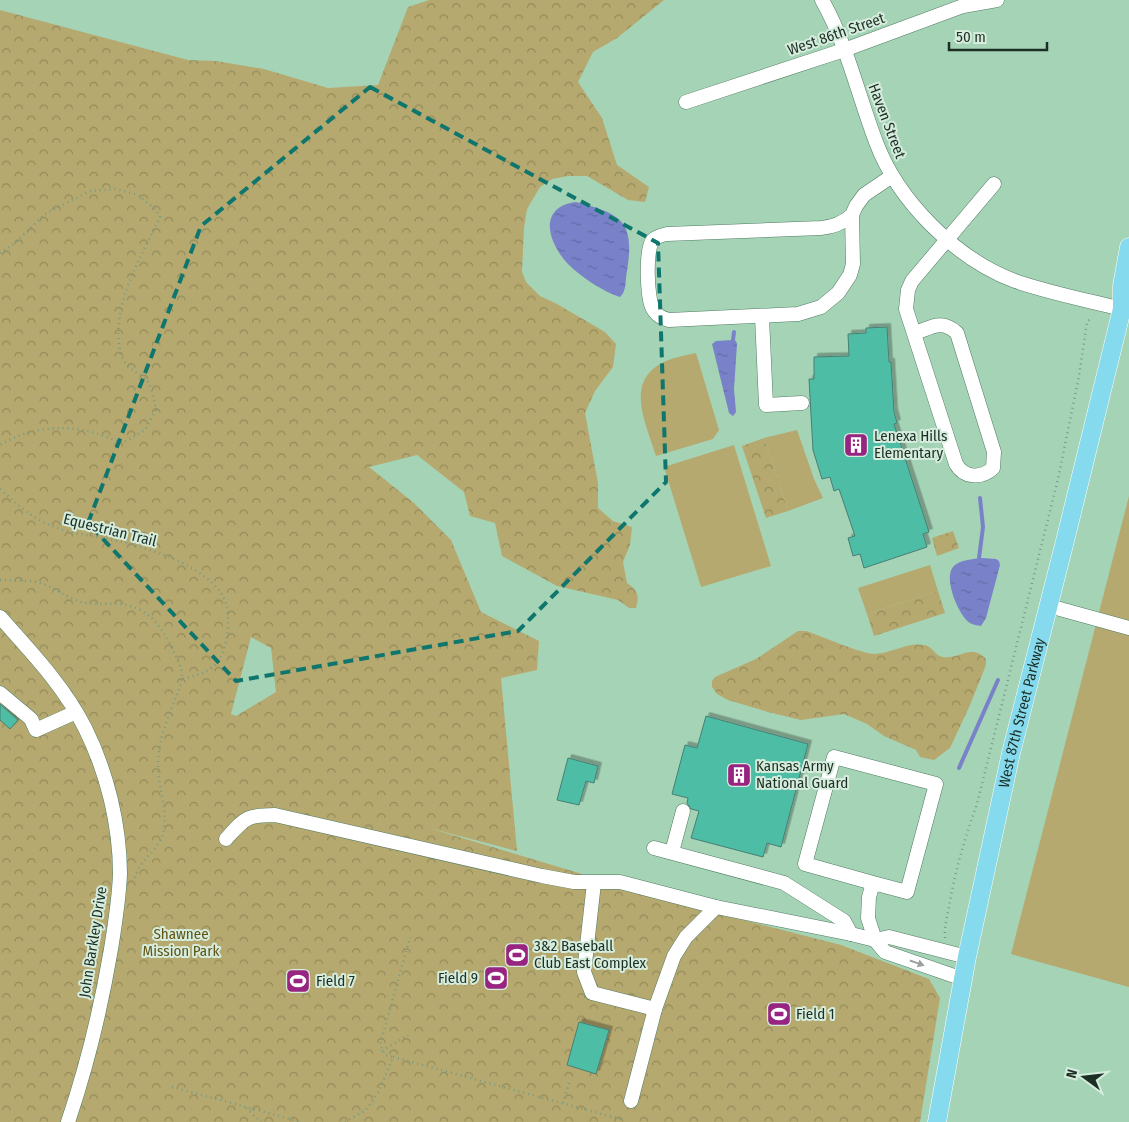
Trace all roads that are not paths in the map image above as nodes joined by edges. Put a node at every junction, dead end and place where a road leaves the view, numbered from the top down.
1 (822, 0) edge
2 (997, 0) edge
3 (844, 50) junction
4 (686, 102) dead end
5 (892, 176) junction
6 (994, 184) dead end
7 (852, 216) junction
8 (946, 239) junction
9 (1129, 247) edge
10 (1125, 305) edge
11 (762, 317) junction
12 (915, 333) junction
13 (802, 403) dead end
14 (1049, 606) junction
15 (0, 617) edge
16 (1129, 628) edge
17 (0, 693) edge
18 (76, 712) junction
19 (683, 811) dead end
20 (226, 839) dead end
21 (654, 848) dead end
22 (672, 852) junction
23 (594, 883) junction
24 (873, 883) junction
25 (716, 907) junction
26 (851, 934) junction
27 (875, 940) junction
28 (966, 957) junction
29 (963, 979) junction
30 (655, 1009) junction
31 (631, 1101) dead end
32 (68, 1122) edge
33 (936, 1122) edge

1 - 3 street, Haven Street
2 - 3 street, West 86th Street
3 - 4 street, West 86th Street
3 - 5 street, Haven Street
5 - 7 street
5 - 8 street, Haven Street
6 - 8 street
7 - 11 street
7 - 11 street
8 - 10 street, Haven Street
8 - 12 street
9 - 10 main road, West 87th Street Parkway
10 - 14 main road, West 87th Street Parkway
11 - 13 street
12 - 12 street
14 - 16 street
14 - 28 main road, West 87th Street Parkway
15 - 18 street, John Barkley Drive
17 - 18 street
18 - 32 street, John Barkley Drive
19 - 22 street
20 - 23 street
21 - 22 street
22 - 26 street
23 - 25 street
23 - 30 street
24 - 24 street
24 - 27 street
25 - 26 street
25 - 30 street
26 - 27 street
27 - 28 street
27 -> 29 street
28 - 29 main road, West 87th Street Parkway
29 - 33 main road, West 87th Street Parkway
30 - 31 street

